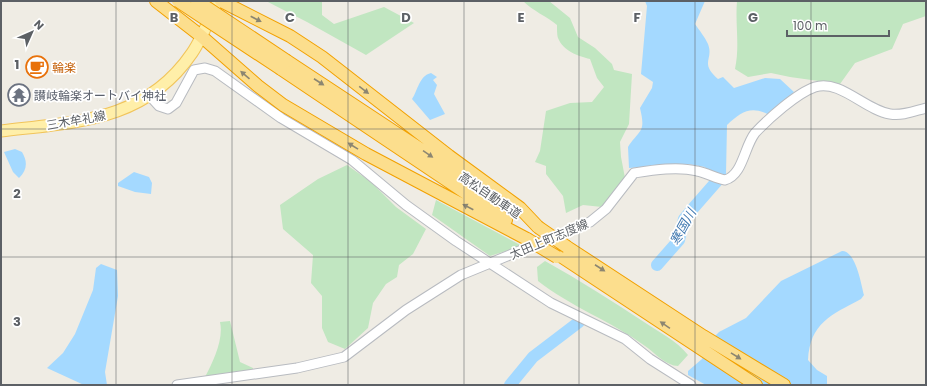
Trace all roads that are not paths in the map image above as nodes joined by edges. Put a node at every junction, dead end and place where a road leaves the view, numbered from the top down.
1 (156, 1) edge
2 (178, 1) edge
3 (197, 1) edge
4 (217, 1) edge
5 (221, 1) edge
6 (202, 36) junction
7 (284, 65) junction
8 (150, 95) junction
9 (926, 108) edge
10 (1, 131) edge
11 (532, 234) junction
12 (561, 253) junction
13 (491, 263) junction
14 (177, 385) edge
15 (691, 385) edge
16 (756, 385) edge
17 (784, 385) edge

1 - 6 highway
2 - 7 highway, 高松自動車道, bridge
3 - 7 highway, 高松自動車道, bridge
4 - 6 main road, 三木牟礼線
5 -> 11 highway
6 - 8 main road, 三木牟礼線
11 -> 6 highway
7 - 11 highway, 高松自動車道
8 - 10 main road, 三木牟礼線
8 - 13 main road
9 - 13 main road, 太田上町志度線
11 - 12 highway, 高松自動車道, bridge
11 - 12 highway, bridge
16 -> 12 highway, 高松自動車道
12 -> 17 highway, 高松自動車道
13 - 14 main road, 太田上町志度線
13 - 15 main road

